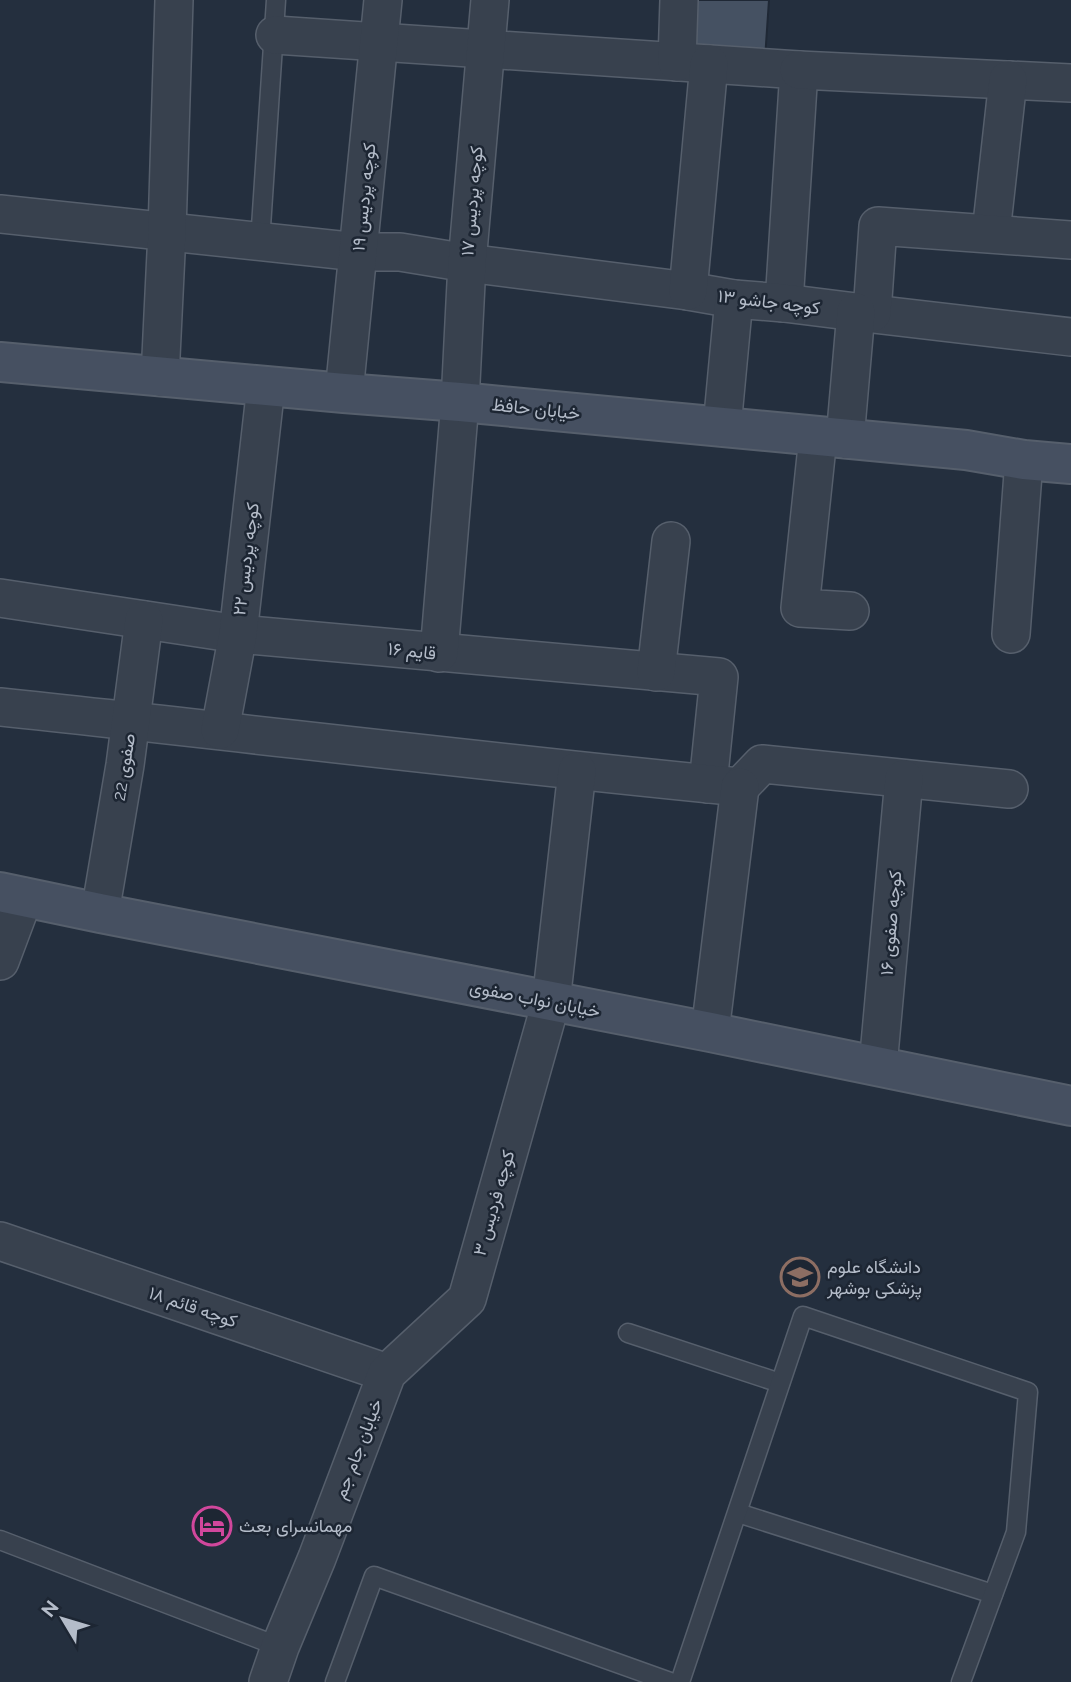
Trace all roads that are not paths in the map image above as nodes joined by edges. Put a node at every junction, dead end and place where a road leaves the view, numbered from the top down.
1 (174, 0) edge
2 (383, 0) edge
3 (490, 0) edge
4 (679, 0) edge
5 (276, 18) edge
6 (379, 42) junction
7 (485, 50) junction
8 (693, 63) junction
9 (799, 70) junction
10 (1008, 80) junction
11 (1071, 83) edge
12 (0, 214) edge
13 (167, 232) junction
14 (991, 233) junction
15 (1071, 240) edge
16 (260, 242) junction
17 (358, 252) junction
18 (467, 263) junction
19 (688, 291) junction
20 (734, 299) junction
21 (784, 303) junction
22 (864, 313) junction
23 (1071, 337) edge
24 (0, 362) edge
25 (160, 376) junction
26 (266, 386) junction
27 (344, 393) junction
28 (460, 402) junction
29 (722, 427) junction
30 (831, 438) junction
31 (1024, 460) junction
32 (1071, 464) edge
33 (671, 541) dead end
34 (0, 598) edge
35 (850, 611) dead end
36 (144, 620) junction
37 (238, 634) junction
38 (1010, 634) dead end
39 (439, 653) junction
40 (656, 672) junction
41 (0, 707) edge
42 (131, 721) junction
43 (220, 730) junction
44 (577, 771) junction
45 (904, 779) junction
46 (724, 785) junction
47 (1009, 789) dead end
48 (12, 894) edge
49 (100, 913) junction
50 (0, 961) edge
51 (551, 1002) junction
52 (710, 1032) junction
53 (878, 1066) junction
54 (1071, 1106) edge
55 (0, 1241) edge
56 (628, 1333) dead end
57 (387, 1373) junction
58 (780, 1383) junction
59 (738, 1513) junction
60 (0, 1540) edge
61 (993, 1594) junction
62 (280, 1647) junction
63 (268, 1682) edge
64 (335, 1682) edge
65 (670, 1682) edge
66 (680, 1682) edge
67 (961, 1682) edge

1 - 13 street
2 - 6 street, کوچه پردیس ۱۹
3 - 7 street, کوچه پردیس ۱۷
4 - 8 street
5 - 6 street
5 - 16 lane
6 - 7 street
6 - 17 street, کوچه پردیس ۱۹
7 - 8 street
7 - 18 street, کوچه پردیس ۱۷
8 - 9 street
8 - 19 street
9 - 10 street
9 - 21 street
10 - 11 street
10 - 14 street
12 - 13 street, کوچه جاشو ۱۳
13 - 16 street, کوچه جاشو ۱۳
13 - 25 street
14 - 15 street
14 - 22 street
16 - 17 street, کوچه جاشو ۱۳
17 - 18 street, کوچه جاشو ۱۳
17 - 27 street, کوچه پردیس ۱۹
18 - 19 street, کوچه جاشو ۱۳
18 - 28 street, کوچه پردیس ۱۷
19 - 20 street, کوچه جاشو ۱۳
20 - 21 street, کوچه جاشو ۱۳
20 - 29 street
21 - 22 street, کوچه جاشو ۱۳
22 - 23 street, کوچه جاشو ۱۳
22 - 30 street
24 - 25 street, خیابان حافظ
25 - 26 street, خیابان حافظ
26 - 27 street, خیابان حافظ
26 - 37 street, کوچه پردیس ۲۲
27 - 28 street, خیابان حافظ
28 - 29 street, خیابان حافظ
28 - 39 street, کوچه پردیس ۱۷
29 - 30 street, خیابان حافظ
30 - 31 street, خیابان حافظ
30 - 35 street
31 - 32 street, خیابان حافظ
31 - 38 street
33 - 40 street
34 - 36 street, قایم ۱۶
36 - 37 street, قایم ۱۶
36 - 42 street, صفوی 22
37 - 39 street, قایم ۱۶
37 - 43 street, کوچه پردیس ۲۲
39 - 40 street, قایم ۱۶
40 - 46 street, قایم ۱۶
41 - 42 street
42 - 43 street
42 - 49 street, صفوی 22
43 - 44 street
44 - 46 street
44 - 51 street, کوچه فردیس ۳
45 - 46 street
45 - 47 street
45 - 53 street, کوچه صفوی ۱۶
46 - 52 street
48 - 49 street, خیابان نواب صفوی
48 - 50 street
49 - 51 street, خیابان نواب صفوی
51 - 52 street, خیابان نواب صفوی
51 - 57 street, کوچه فردیس ۳
52 - 53 street, خیابان نواب صفوی
53 - 54 street, خیابان نواب صفوی
55 - 57 street, کوچه قائم ۱۸
56 - 58 lane
57 - 62 street, خیابان جام جم
58 - 59 lane
58 - 61 lane
59 - 61 lane
59 - 66 lane
60 - 62 lane
61 - 67 lane
62 - 63 street, خیابان جام جم
64 - 65 lane

